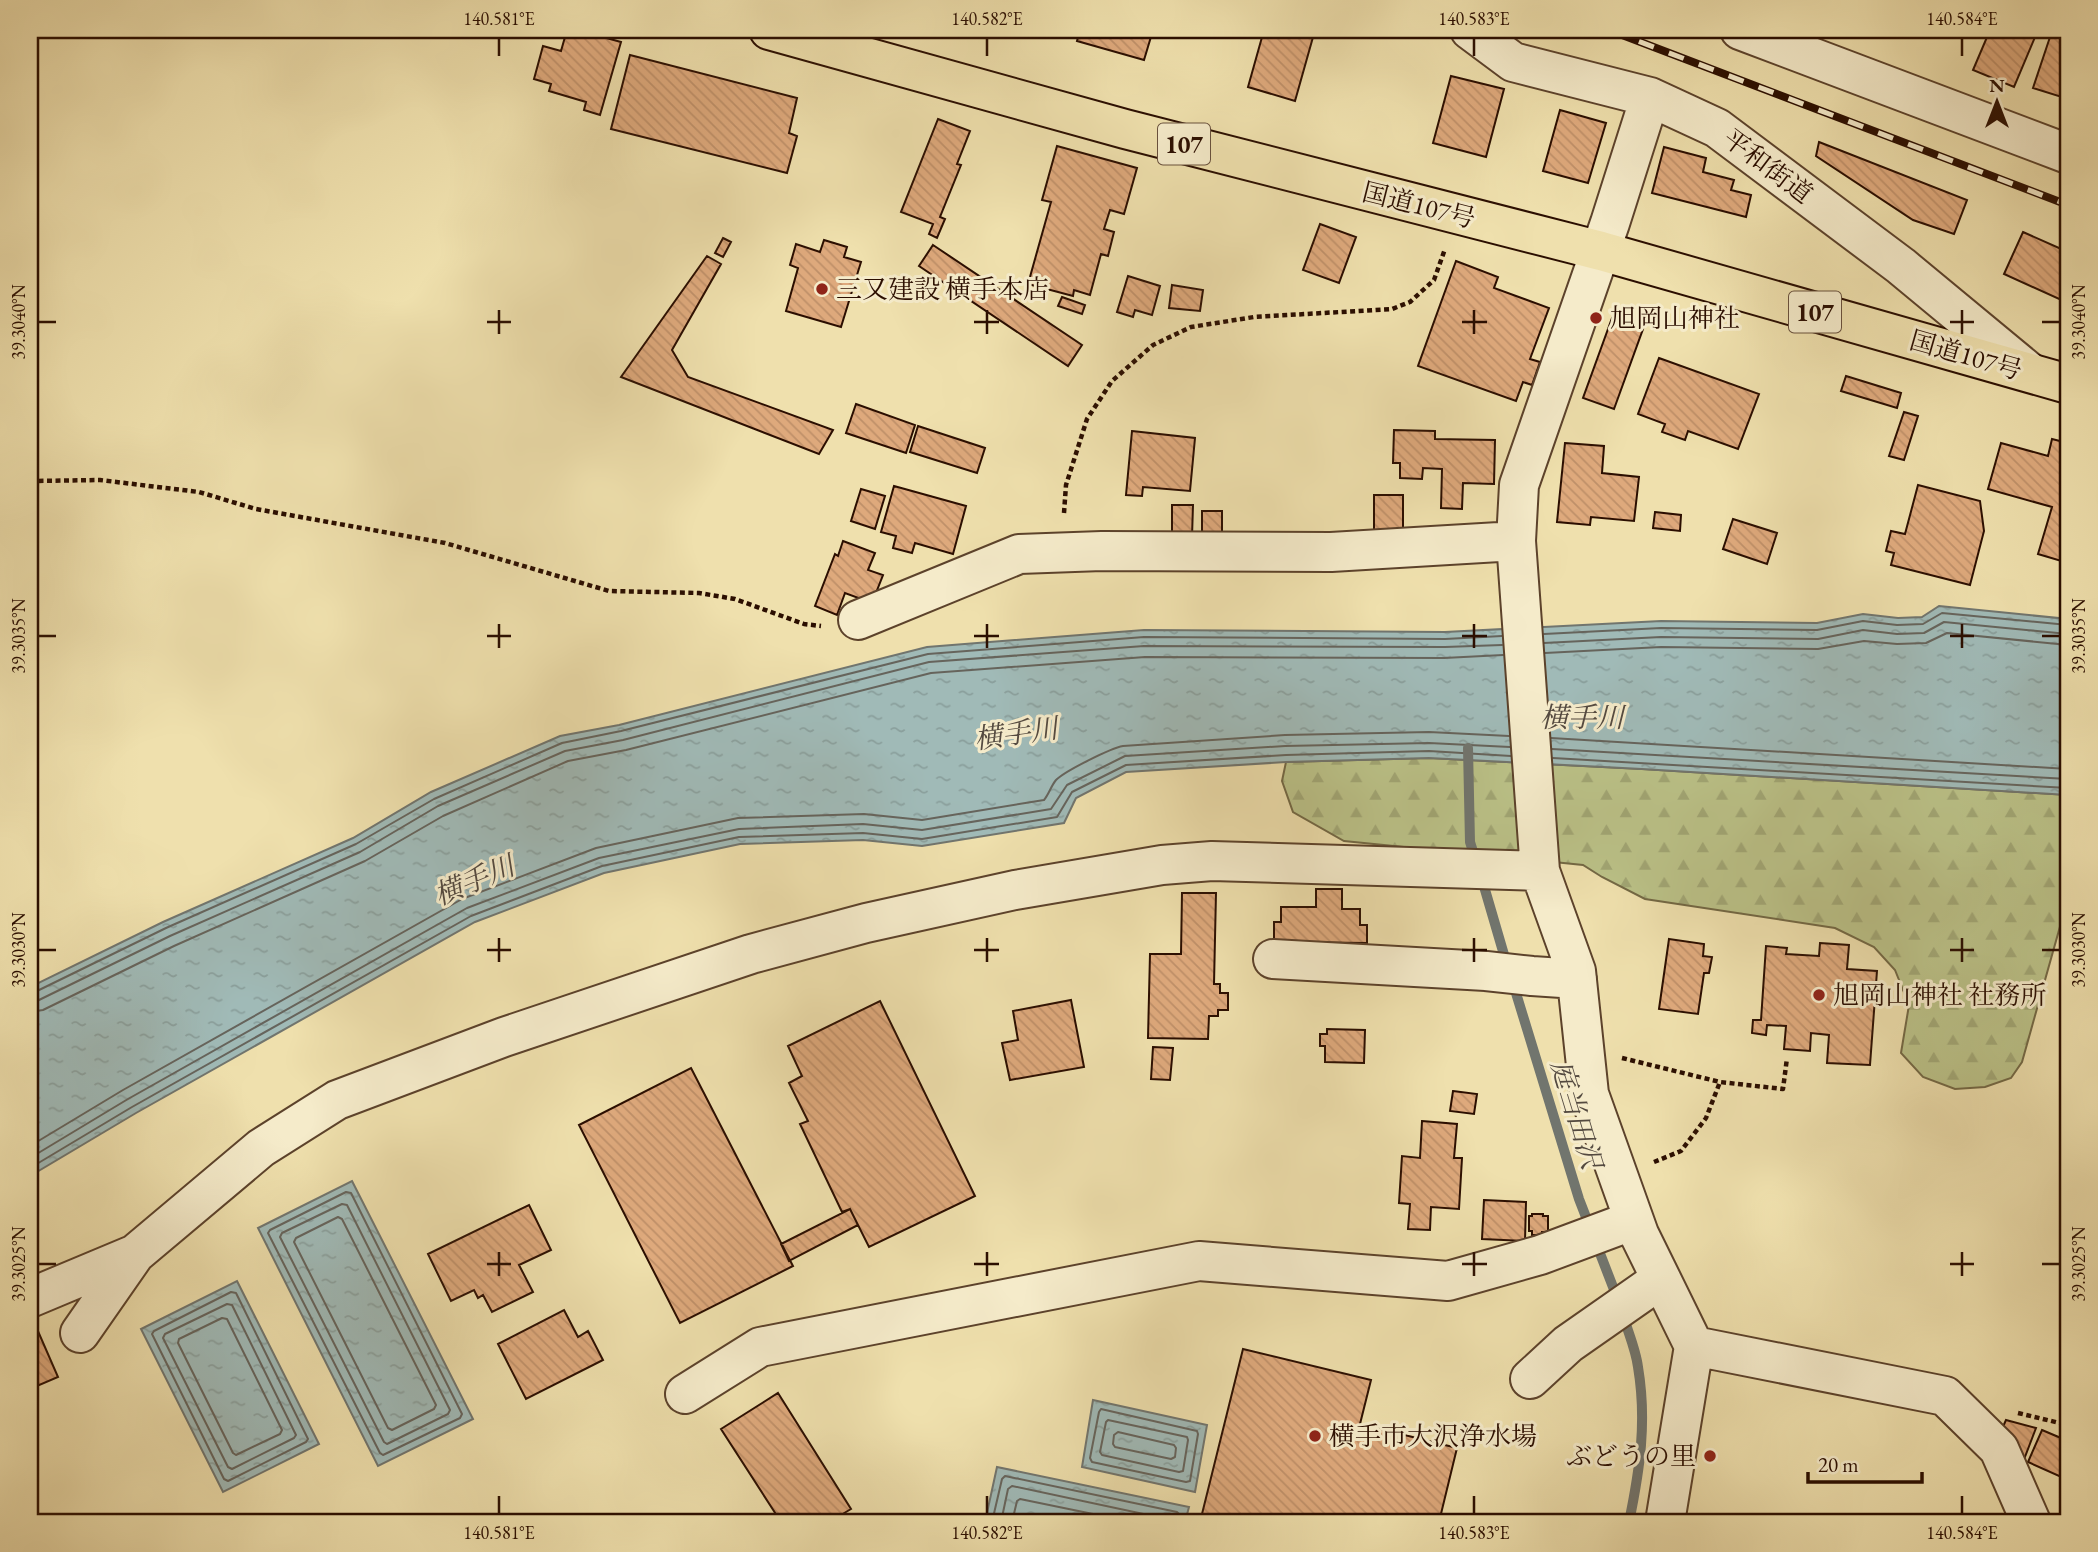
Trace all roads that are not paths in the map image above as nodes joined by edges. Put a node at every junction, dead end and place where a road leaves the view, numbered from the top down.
1 (769, 30) edge
2 (1470, 30) edge
3 (1740, 30) edge
4 (1650, 97) junction
5 (2068, 154) edge
6 (1601, 251) junction
7 (2029, 372) junction
8 (2068, 384) edge
9 (1516, 541) junction
10 (858, 620) road end
11 (1522, 871) junction
12 (1273, 959) dead end
13 (1577, 979) junction
14 (1623, 1224) junction
15 (135, 1254) junction
16 (1652, 1286) junction
17 (30, 1298) edge
18 (80, 1333) dead end
19 (1694, 1346) junction
20 (1531, 1379) dead end
21 (685, 1394) dead end
22 (1665, 1522) edge
23 (2031, 1522) edge

1 - 6 highway, 国道107号 / 107
2 - 4 street, 平和街道
3 - 5 street
4 - 6 street
4 - 7 street, 平和街道
6 - 7 highway, 国道107号 / 107
6 - 9 street
7 - 8 highway, 国道107号 / 107
9 - 10 street
9 - 11 street
11 - 13 street
11 - 15 street
12 - 13 street
13 - 14 street
14 - 16 street
14 - 21 street
15 - 17 street
15 - 18 street
16 - 19 street
16 - 20 street
19 - 22 street
19 - 23 street

